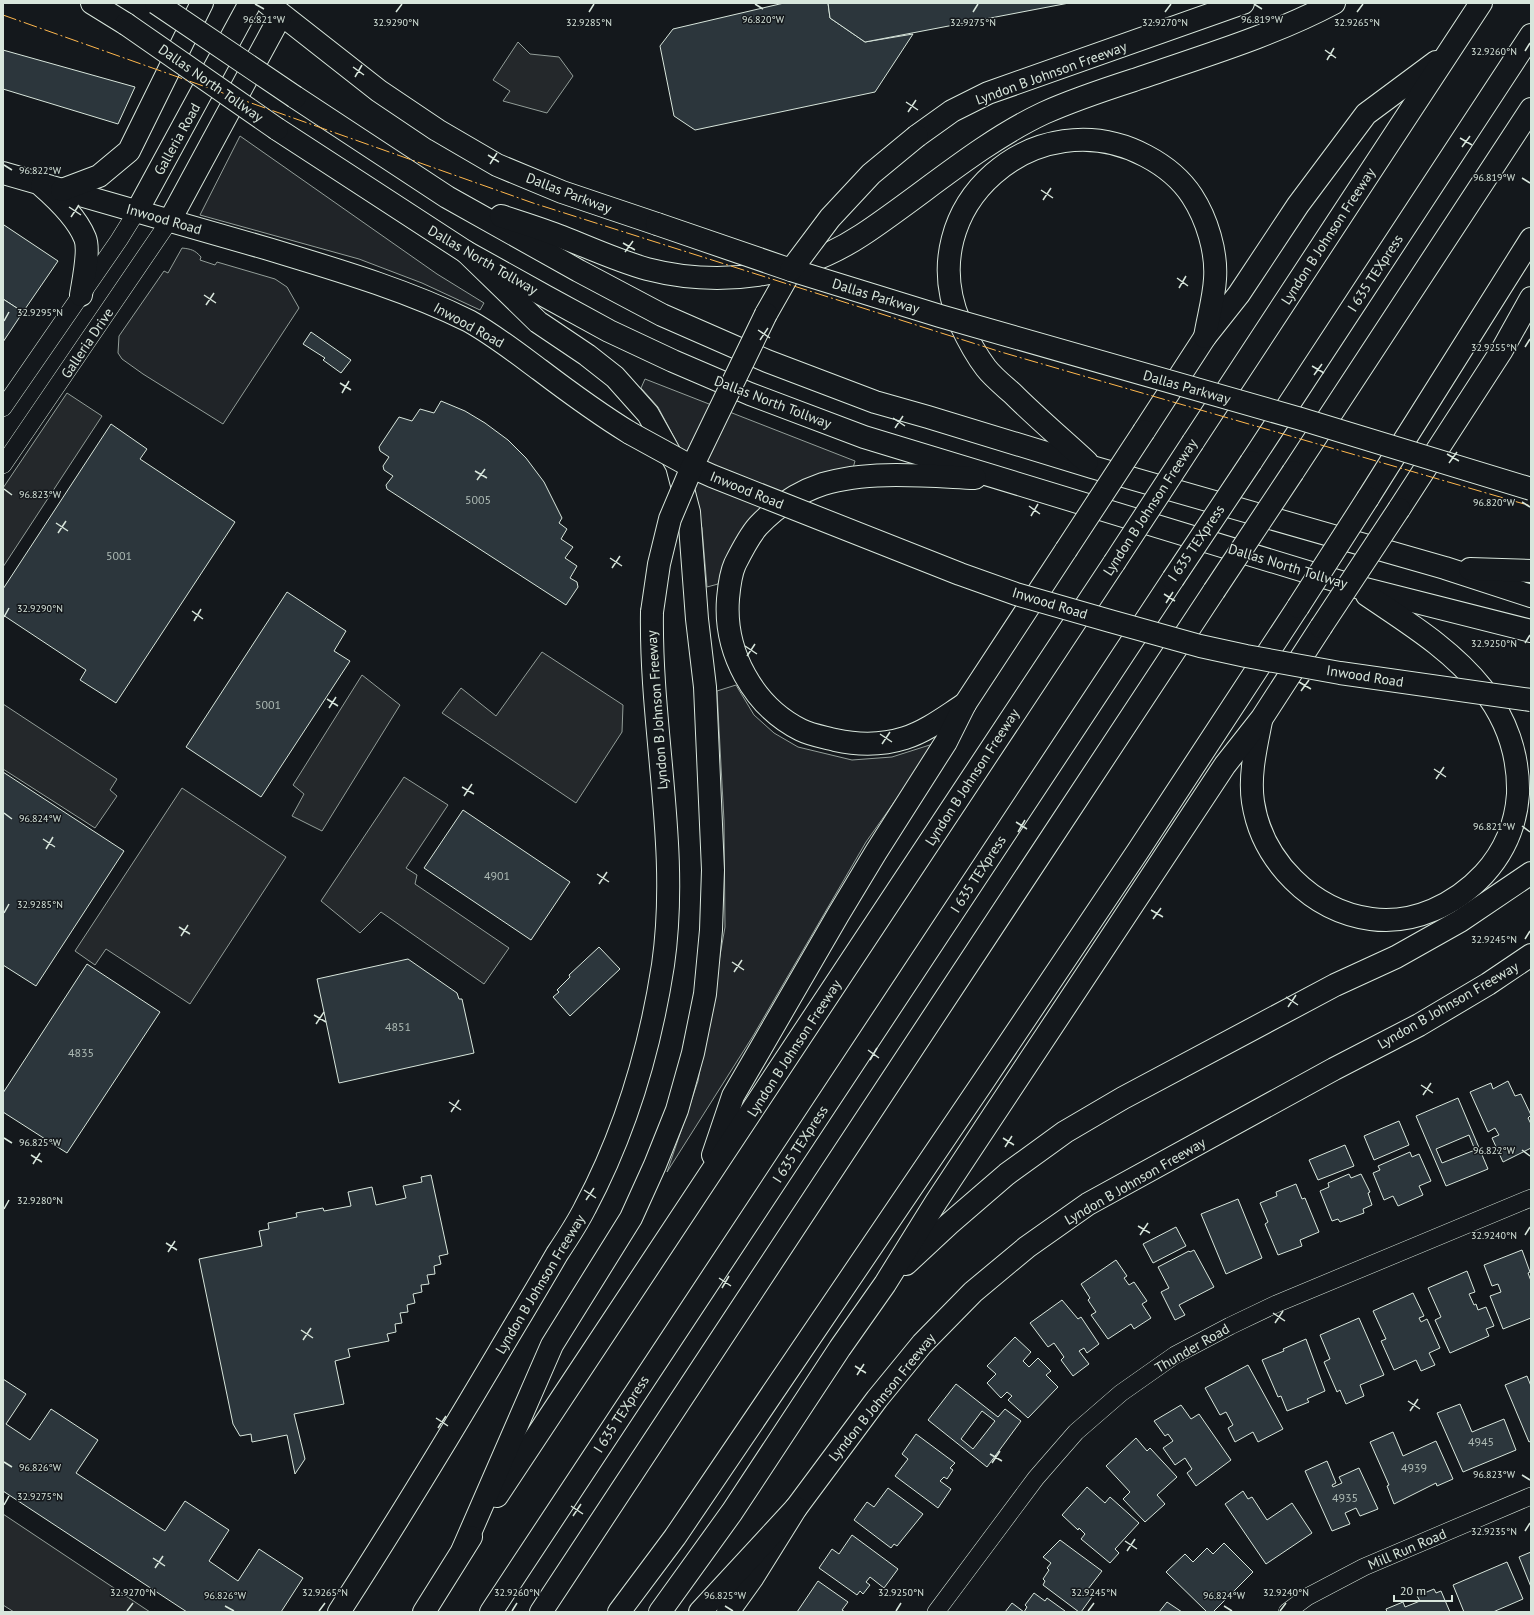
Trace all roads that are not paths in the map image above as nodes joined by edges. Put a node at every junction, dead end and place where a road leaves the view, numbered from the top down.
1 (92, 3) edge
2 (156, 3) edge
3 (202, 3) edge
4 (250, 3) edge
5 (1243, 3) edge
6 (1334, 3) edge
7 (1481, 3) edge
8 (274, 9) edge
9 (1531, 35) edge
10 (1447, 55) junction
11 (1531, 109) edge
12 (3, 173) edge
13 (38, 183) junction
14 (62, 190) junction
15 (447, 197) junction
16 (137, 211) junction
17 (170, 220) junction
18 (1531, 239) edge
19 (466, 252) junction
20 (791, 270) junction
21 (81, 295) junction
22 (1531, 298) edge
23 (1531, 330) edge
24 (1205, 337) junction
25 (1502, 350) junction
26 (3, 408) edge
27 (3, 465) edge
28 (692, 467) junction
29 (1092, 467) junction
30 (1004, 478) junction
31 (1531, 489) edge
32 (1445, 568) junction
33 (1531, 571) edge
34 (1357, 587) junction
35 (1531, 596) edge
36 (1531, 632) edge
37 (1531, 700) edge
38 (965, 704) junction
39 (1262, 718) junction
40 (1531, 873) edge
41 (1531, 955) edge
42 (704, 1185) junction
43 (1531, 1198) edge
44 (885, 1284) junction
45 (1531, 1496) edge
46 (796, 1508) junction
47 (462, 1549) junction
48 (339, 1612) edge
49 (424, 1612) edge
50 (491, 1612) edge
51 (541, 1612) edge
52 (619, 1612) edge
53 (660, 1612) edge
54 (700, 1612) edge
55 (728, 1612) edge
56 (936, 1612) edge
57 (1287, 1612) edge

1 - 19 main road, Dallas North Tollway, bridge
2 - 15 main road, bridge
3 - 14 main road
4 - 16 main road, Galleria Road
5 - 20 main road, Lyndon B Johnson Freeway, bridge
6 - 15 main road
7 - 10 main road, Lyndon B Johnson Freeway
8 - 17 main road
8 - 20 main road, Dallas Parkway, bridge
9 - 50 main road, I 635 TEXpress, bridge
10 - 24 main road
10 - 42 main road, Lyndon B Johnson Freeway, bridge
11 - 51 main road, bridge
12 - 13 main road, Inwood Road
13 - 14 main road, Inwood Road
13 - 21 main road
14 - 16 main road, Inwood Road
15 - 29 main road
16 - 17 main road, Inwood Road
16 - 21 street
17 - 27 street, Galleria Drive
17 - 28 main road, Inwood Road, bridge
18 - 52 main road, bridge
19 - 30 main road, Dallas North Tollway
19 - 47 main road
20 - 28 main road, Lyndon B Johnson Freeway, bridge
20 - 31 main road, Dallas Parkway, bridge
21 - 26 street
22 - 25 main road
23 - 25 main road
24 - 29 main road
24 - 38 main road, bridge
25 - 39 main road, bridge
28 - 37 main road, Inwood Road, bridge
28 - 48 main road, Lyndon B Johnson Freeway, bridge
29 - 32 main road
30 - 34 main road, Dallas North Tollway
30 - 38 main road
32 - 33 main road
32 - 35 main road
34 - 36 main road, Dallas North Tollway
34 - 39 main road
38 - 42 main road
39 - 44 main road
40 - 44 main road
41 - 46 main road, Lyndon B Johnson Freeway
42 - 47 main road, Lyndon B Johnson Freeway
43 - 56 street, Thunder Road
44 - 53 main road
45 - 57 street, Mill Run Road
46 - 54 main road
46 - 55 main road, Lyndon B Johnson Freeway
47 - 49 main road, Lyndon B Johnson Freeway

